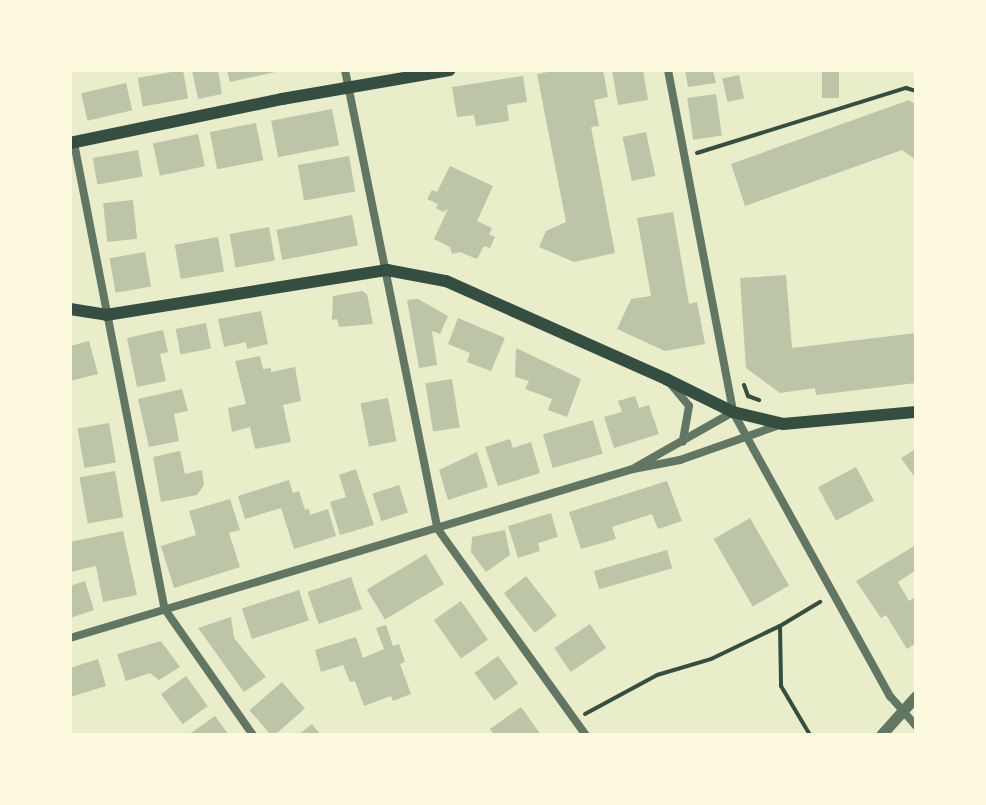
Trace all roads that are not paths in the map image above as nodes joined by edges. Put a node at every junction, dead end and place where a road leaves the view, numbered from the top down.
1 (345, 70) edge
2 (450, 70) edge
3 (668, 70) edge
4 (348, 87) junction
5 (72, 143) edge
6 (387, 270) junction
7 (70, 309) edge
8 (106, 315) junction
9 (666, 379) junction
10 (733, 412) junction
11 (916, 412) edge
12 (783, 424) junction
13 (744, 438) junction
14 (683, 441) junction
15 (633, 469) junction
16 (437, 528) junction
17 (164, 608) junction
18 (70, 638) edge
19 (916, 696) edge
20 (901, 710) junction
21 (916, 726) edge
22 (253, 735) edge
23 (586, 735) edge
24 (881, 735) edge

1 - 4 street
2 - 4 main road
3 - 10 street
4 - 5 main road
4 - 6 street
5 - 8 street
6 - 8 main road
6 - 9 main road
6 - 16 street
7 - 8 main road
8 - 17 street
9 - 10 main road
9 - 14 street
10 - 12 main road
10 - 13 street
10 - 14 street
11 - 12 main road
12 - 13 street
13 - 15 street
13 - 20 street
14 - 15 street
15 - 16 street
16 - 17 street
16 - 23 street
17 - 18 street
17 - 22 street
19 - 20 street
20 - 21 street
20 - 24 street

